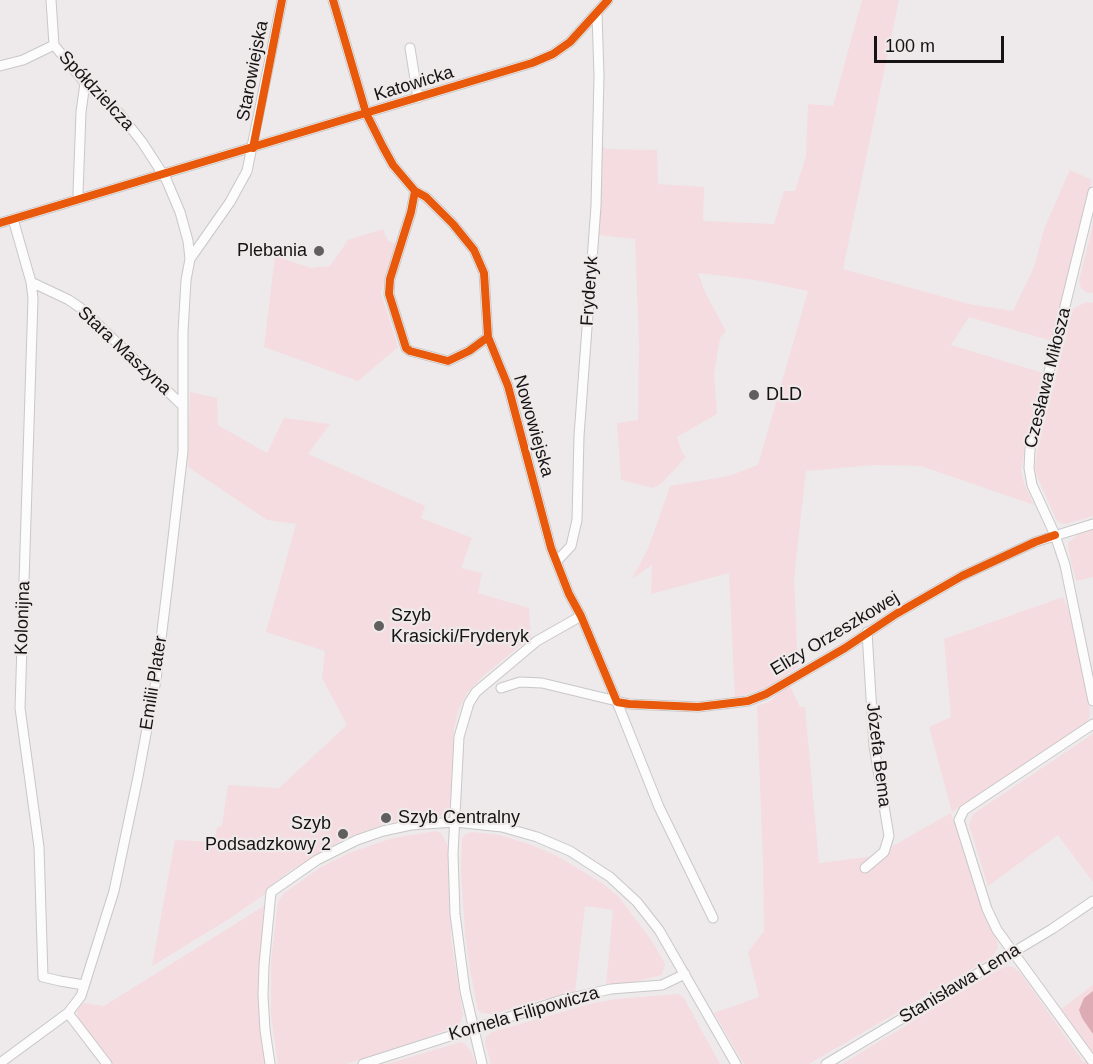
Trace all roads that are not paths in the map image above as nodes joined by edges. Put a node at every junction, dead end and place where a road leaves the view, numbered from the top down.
1 (51, 0) edge
2 (282, 0) edge
3 (332, 0) edge
4 (608, 0) edge
5 (597, 13) junction
6 (54, 45) junction
7 (410, 48) dead end
8 (0, 66) edge
9 (85, 83) junction
10 (418, 98) junction
11 (366, 114) junction
12 (253, 148) junction
13 (163, 174) junction
14 (415, 191) junction
15 (1093, 192) edge
16 (80, 199) junction
17 (13, 219) junction
18 (0, 223) edge
19 (190, 259) junction
20 (31, 282) junction
21 (488, 338) junction
22 (183, 406) junction
23 (1093, 524) edge
24 (1055, 535) junction
25 (556, 562) junction
26 (581, 616) junction
27 (867, 632) junction
28 (501, 688) dead end
29 (1093, 701) edge
30 (617, 702) junction
31 (1093, 724) edge
32 (454, 822) junction
33 (866, 868) dead end
34 (1093, 901) edge
35 (713, 918) dead end
36 (1013, 952) junction
37 (686, 974) junction
38 (84, 985) junction
39 (68, 1013) junction
40 (472, 1029) junction
41 (1093, 1062) edge
42 (0, 1063) edge
43 (107, 1064) edge
44 (270, 1064) edge
45 (363, 1064) edge
46 (482, 1064) edge
47 (736, 1064) edge
48 (826, 1064) edge

1 - 6 street, Spółdzielcza
2 - 12 street, Starowiejska
3 - 11 street, Nowowiejska
4 - 5 street, Katowicka
5 - 10 street, Katowicka
5 - 25 street, Fryderyk
6 - 8 street
6 - 9 street, Spółdzielcza
7 - 10 street
9 - 13 street, Spółdzielcza
9 - 16 street
10 - 11 street, Katowicka
11 - 12 street, Katowicka
11 - 14 street, Nowowiejska
12 - 13 street, Katowicka
12 - 19 street, Emilii Plater
13 - 16 street, Katowicka
13 - 19 street, Emilii Plater
14 - 21 street, Nowowiejska
14 - 21 street
15 - 24 street, Czesława Miłosza
16 - 17 street, Katowicka
17 - 18 street, Katowicka
17 - 20 street, Kolonijna
19 - 22 street, Emilii Plater
20 - 22 street, Stara Maszyna
20 - 38 street, Kolonijna
21 - 25 street, Nowowiejska
22 - 38 street, Emilii Plater
23 - 24 street, Elizy Orzeszkowej
24 - 27 street, Elizy Orzeszkowej
24 - 29 street, Czesława Miłosza
25 - 26 street, Nowowiejska
26 - 30 street, Nowowiejska
26 - 32 street
27 - 30 street, Elizy Orzeszkowej
27 - 33 street, Józefa Bema
28 - 30 street, Elizy Orzeszkowej
30 - 35 street, Nowowiejska
31 - 36 street
32 - 37 street
32 - 40 street
32 - 44 street
34 - 36 street, Stanisława Lema
36 - 41 street
36 - 48 street, Stanisława Lema
37 - 40 street, Kornela Filipowicza
37 - 47 street
38 - 39 street, Emilii Plater
39 - 42 street, Emilii Plater
39 - 43 street
40 - 45 street, Kornela Filipowicza
40 - 46 street

